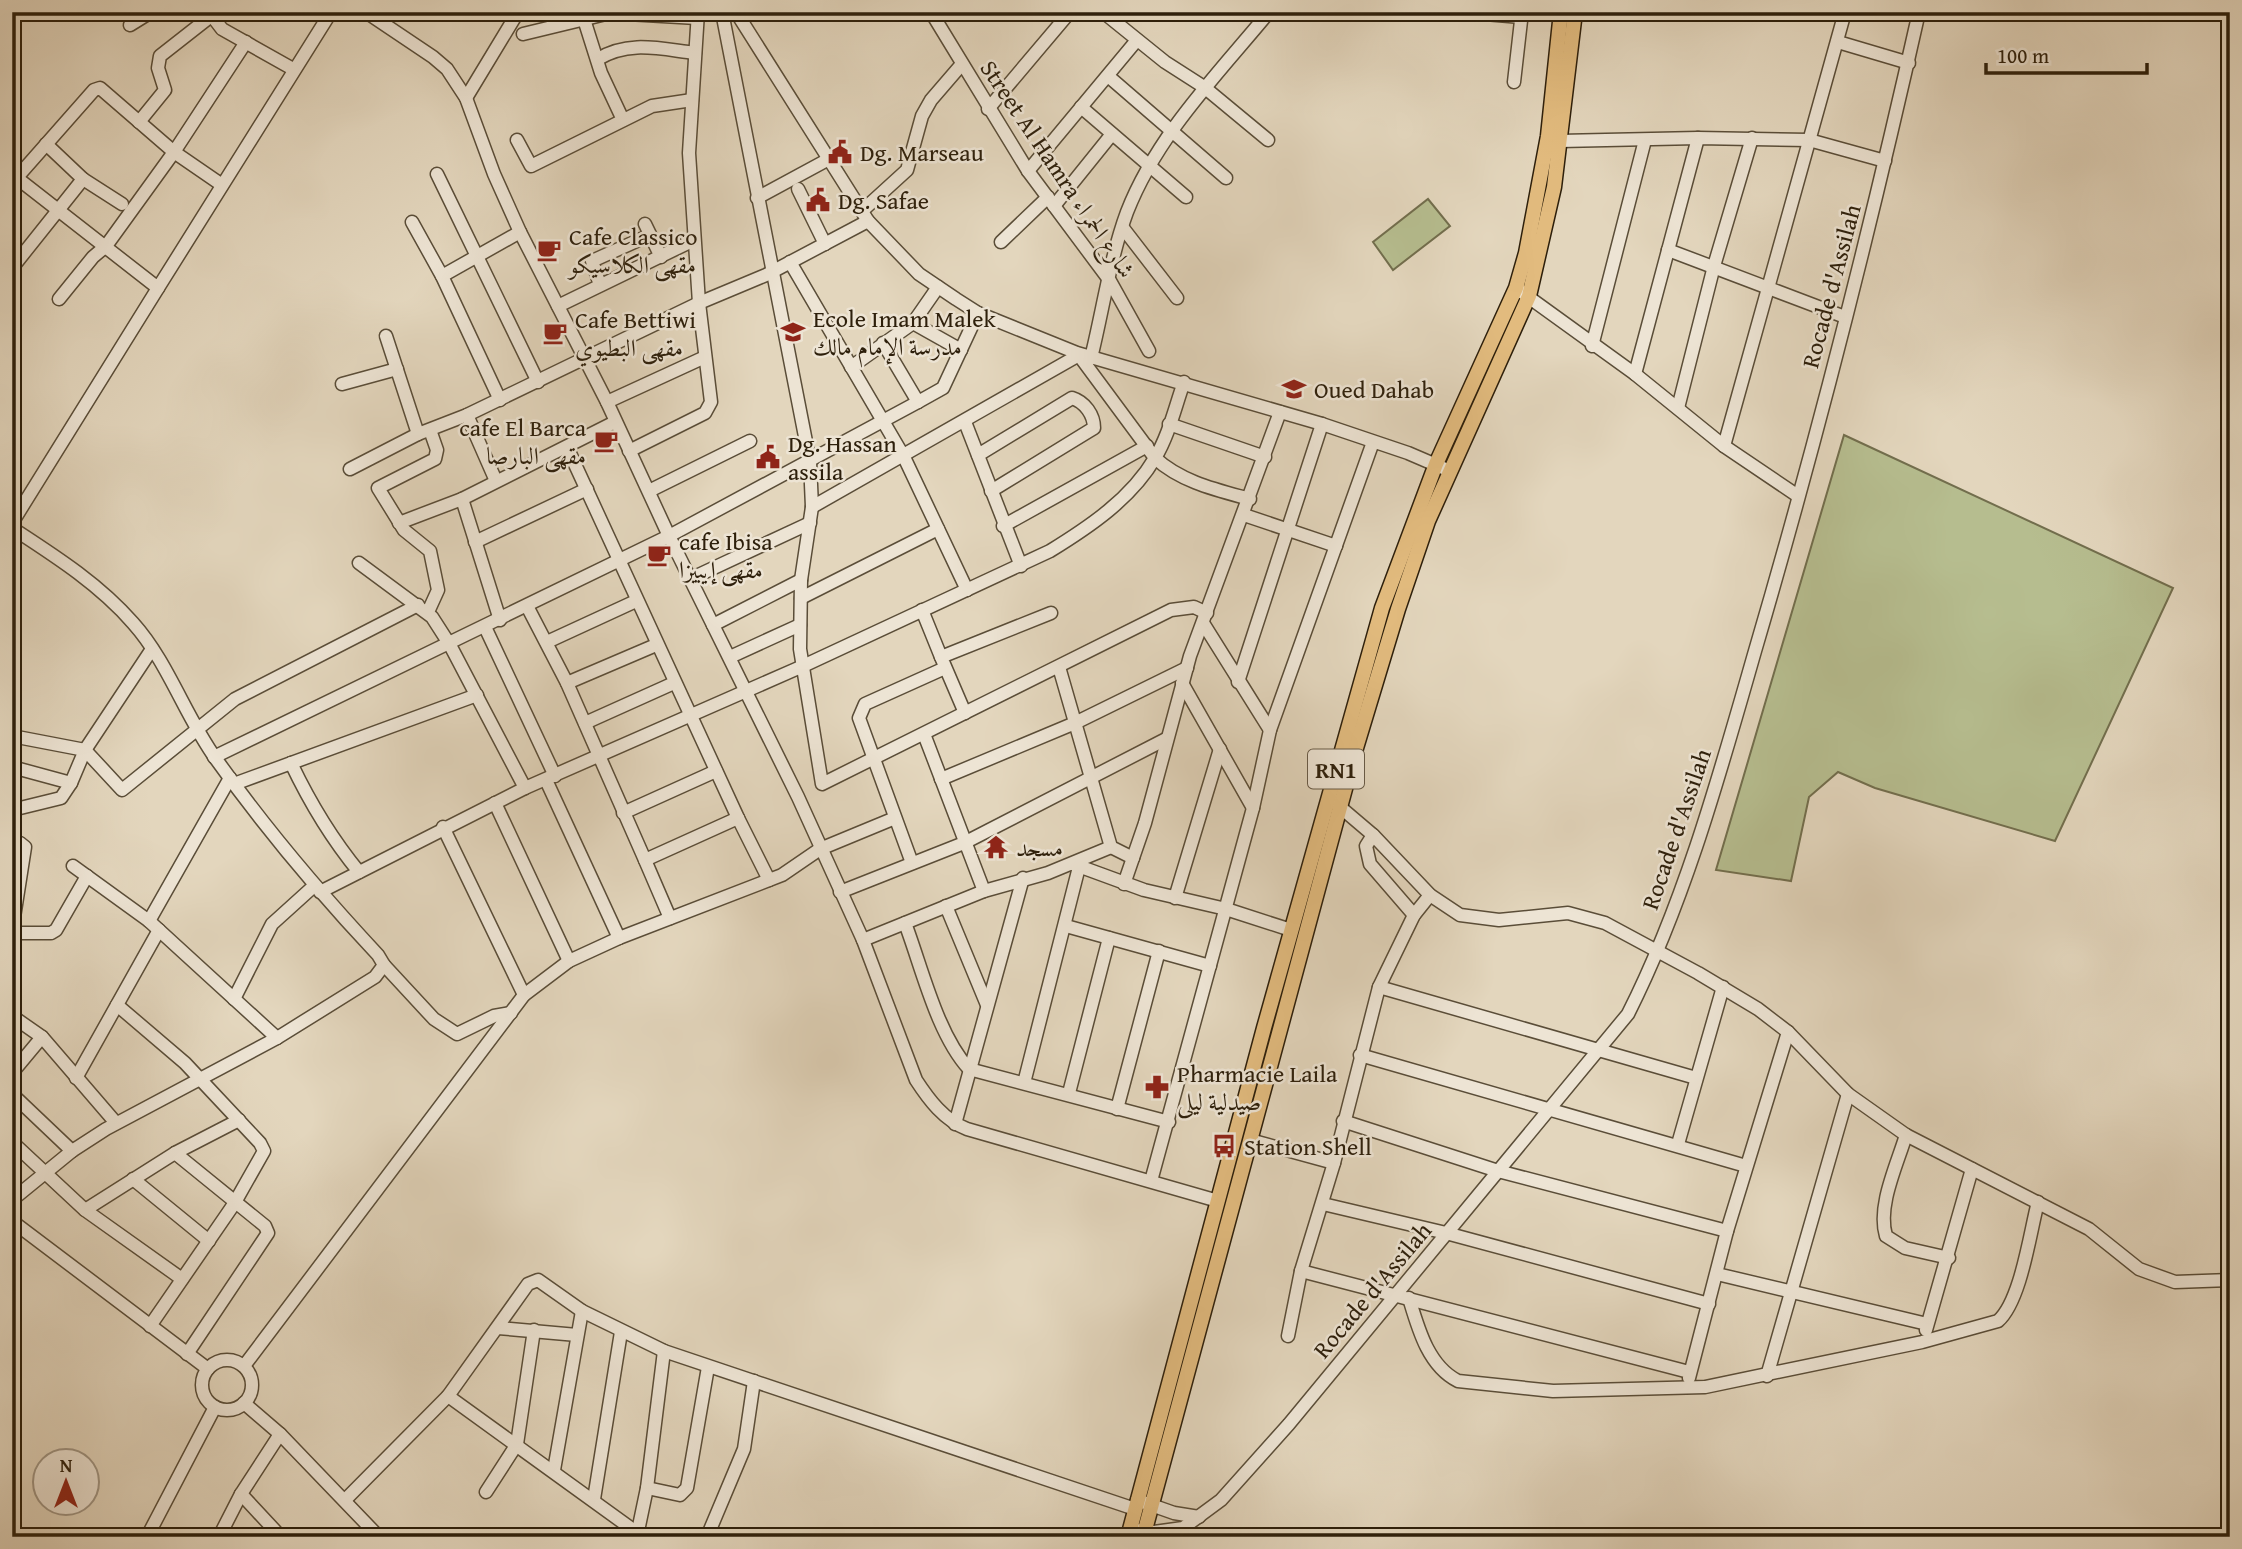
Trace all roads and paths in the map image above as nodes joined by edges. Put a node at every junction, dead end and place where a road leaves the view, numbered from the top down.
1 (151, 12) edge
2 (331, 12) edge
3 (366, 12) edge
4 (518, 12) edge
5 (722, 12) edge
6 (736, 12) edge
7 (931, 12) edge
8 (1070, 12) edge
9 (1104, 12) edge
10 (1269, 12) edge
11 (1461, 12) edge
12 (1561, 12) edge
13 (1576, 12) edge
14 (1845, 12) edge
15 (1919, 12) edge
16 (210, 14) edge
17 (698, 15) edge
18 (1522, 15) edge
19 (583, 16) edge
20 (130, 25) dead end
21 (523, 34) dead end
22 (1137, 40) junction
23 (246, 42) junction
24 (1838, 42) junction
25 (695, 53) junction
26 (598, 59) junction
27 (1909, 63) junction
28 (962, 64) junction
29 (293, 69) junction
30 (1108, 76) junction
31 (1514, 82) dead end
32 (1204, 87) junction
33 (466, 98) junction
34 (692, 100) junction
35 (1081, 107) junction
36 (988, 110) junction
37 (623, 120) junction
38 (139, 122) junction
39 (1172, 131) junction
40 (1112, 134) junction
41 (1698, 138) junction
42 (1752, 138) junction
43 (1268, 140) dead end
44 (1645, 140) junction
45 (1809, 140) junction
46 (516, 141) dead end
47 (1560, 141) junction
48 (47, 144) junction
49 (174, 152) junction
50 (830, 159) junction
51 (1885, 161) junction
52 (1149, 166) junction
53 (1028, 171) junction
54 (437, 174) dead end
55 (1226, 178) dead end
56 (83, 180) junction
57 (15, 181) edge
58 (222, 185) junction
59 (798, 189) dead end
60 (1186, 197) dead end
61 (757, 198) junction
62 (1051, 202) junction
63 (122, 204) dead end
64 (58, 212) junction
65 (865, 216) junction
66 (412, 222) dead end
67 (1122, 228) junction
68 (520, 232) junction
69 (694, 240) junction
70 (1001, 242) dead end
71 (825, 244) junction
72 (106, 246) junction
73 (1668, 250) junction
74 (476, 256) junction
75 (661, 257) junction
76 (790, 262) junction
77 (16, 263) dead end
78 (1714, 266) junction
79 (771, 272) junction
80 (442, 276) junction
81 (1110, 281) junction
82 (600, 285) junction
83 (938, 286) junction
84 (1771, 287) junction
85 (158, 288) junction
86 (1522, 292) junction
87 (1177, 298) dead end
88 (59, 299) dead end
89 (699, 303) junction
90 (558, 306) junction
91 (978, 313) junction
92 (1845, 317) junction
93 (913, 323) junction
94 (386, 336) dead end
95 (884, 343) junction
96 (1591, 346) junction
97 (961, 350) junction
98 (1149, 351) dead end
99 (1083, 355) junction
100 (705, 357) junction
101 (584, 358) junction
102 (851, 367) junction
103 (397, 369) junction
104 (1634, 374) junction
105 (538, 382) junction
106 (1184, 382) junction
107 (342, 384) dead end
108 (500, 400) junction
109 (607, 402) junction
110 (918, 402) junction
111 (1678, 408) junction
112 (1280, 412) junction
113 (467, 415) junction
114 (615, 422) junction
115 (884, 422) junction
116 (965, 422) junction
117 (1170, 424) junction
118 (1322, 424) junction
119 (424, 432) junction
120 (750, 441) dead end
121 (1373, 442) junction
122 (1147, 446) junction
123 (1724, 446) junction
124 (567, 447) junction
125 (629, 451) junction
126 (978, 454) junction
127 (904, 457) junction
128 (1265, 457) junction
129 (1155, 458) junction
130 (810, 462) junction
131 (1436, 464) junction
132 (350, 469) dead end
133 (1450, 471) junction
134 (496, 481) junction
135 (587, 489) junction
136 (649, 491) junction
137 (991, 491) junction
138 (1798, 496) junction
139 (462, 499) junction
140 (1250, 499) junction
141 (812, 507) junction
142 (1244, 515) junction
143 (12, 523) edge
144 (400, 523) junction
145 (810, 523) junction
146 (1003, 526) junction
147 (12, 528) edge
148 (1288, 528) junction
149 (938, 529) junction
150 (668, 536) junction
151 (475, 542) junction
152 (1336, 546) junction
153 (617, 560) junction
154 (359, 563) dead end
155 (1021, 566) junction
156 (690, 579) junction
157 (801, 580) junction
158 (967, 590) junction
159 (801, 598) junction
160 (636, 601) junction
161 (527, 606) junction
162 (423, 609) junction
163 (922, 610) junction
164 (1051, 613) dead end
165 (1205, 618) junction
166 (500, 620) junction
167 (713, 625) junction
168 (800, 625) junction
169 (485, 627) junction
170 (547, 642) junction
171 (450, 645) junction
172 (656, 645) junction
173 (152, 649) junction
174 (730, 657) junction
175 (943, 662) junction
176 (803, 666) junction
177 (1059, 667) junction
178 (1187, 668) junction
179 (1238, 682) junction
180 (567, 683) junction
181 (674, 683) junction
182 (1182, 683) junction
183 (744, 691) junction
184 (477, 695) junction
185 (965, 713) junction
186 (689, 716) junction
187 (585, 723) junction
188 (1075, 723) junction
189 (197, 727) junction
190 (1270, 730) junction
191 (925, 734) junction
192 (12, 736) edge
193 (1166, 739) junction
194 (85, 750) junction
195 (1220, 750) junction
196 (214, 757) junction
197 (599, 757) junction
198 (872, 758) junction
199 (291, 763) junction
200 (12, 767) edge
201 (716, 771) junction
202 (1090, 775) junction
203 (550, 778) junction
204 (941, 779) junction
205 (232, 781) junction
206 (71, 783) junction
207 (525, 788) junction
208 (1328, 797) junction
209 (495, 803) junction
210 (1340, 806) junction
211 (1253, 808) junction
212 (12, 810) edge
213 (623, 813) junction
214 (738, 818) junction
215 (895, 818) junction
216 (443, 827) junction
217 (1373, 835) junction
218 (964, 843) junction
219 (12, 845) edge
220 (1111, 848) junction
221 (820, 849) junction
222 (1133, 858) junction
223 (645, 860) junction
224 (912, 863) junction
225 (1076, 865) junction
226 (73, 866) dead end
227 (359, 872) junction
228 (87, 876) junction
229 (1023, 878) junction
230 (769, 880) junction
231 (1124, 884) junction
232 (317, 889) junction
233 (984, 891) junction
234 (840, 892) junction
235 (1430, 895) junction
236 (1175, 898) junction
237 (946, 906) junction
238 (1226, 909) junction
239 (1414, 915) junction
240 (670, 918) junction
241 (905, 923) junction
242 (154, 925) junction
243 (1066, 926) junction
244 (1291, 930) junction
245 (12, 932) edge
246 (619, 938) junction
247 (1109, 938) junction
248 (863, 940) junction
249 (1159, 951) junction
250 (1656, 951) junction
251 (569, 961) junction
252 (384, 965) junction
253 (1210, 966) junction
254 (1379, 987) junction
255 (1723, 987) junction
256 (524, 995) junction
257 (234, 999) junction
258 (117, 1005) junction
259 (987, 1005) junction
260 (511, 1013) junction
261 (12, 1016) edge
262 (1788, 1032) junction
263 (42, 1037) junction
264 (277, 1038) junction
265 (1597, 1052) junction
266 (1360, 1055) junction
267 (969, 1069) junction
268 (12, 1073) edge
269 (76, 1078) junction
270 (1696, 1078) junction
271 (201, 1079) junction
272 (1024, 1083) junction
273 (1069, 1093) junction
274 (12, 1094) edge
275 (1849, 1094) junction
276 (1116, 1109) junction
277 (1549, 1109) junction
278 (239, 1120) junction
279 (1343, 1121) junction
280 (1169, 1122) junction
281 (116, 1123) junction
282 (955, 1124) junction
283 (1906, 1135) junction
284 (1250, 1140) junction
285 (12, 1142) edge
286 (1678, 1144) junction
287 (72, 1151) junction
288 (175, 1153) junction
289 (1334, 1163) junction
290 (1746, 1166) junction
291 (1972, 1169) junction
292 (1498, 1171) junction
293 (47, 1172) junction
294 (133, 1180) junction
295 (1151, 1181) junction
296 (12, 1200) edge
297 (1218, 1201) junction
298 (2038, 1202) junction
299 (234, 1203) junction
300 (1323, 1204) junction
301 (85, 1210) junction
302 (12, 1221) edge
303 (1727, 1231) junction
304 (1447, 1233) junction
305 (209, 1241) junction
306 (1949, 1258) junction
307 (1301, 1271) junction
308 (1717, 1274) junction
309 (183, 1279) junction
310 (2230, 1280) edge
311 (1789, 1293) junction
312 (1396, 1294) junction
313 (1409, 1298) junction
314 (1709, 1304) junction
315 (582, 1311) junction
316 (1927, 1324) junction
317 (150, 1326) junction
318 (498, 1328) junction
319 (534, 1330) junction
320 (621, 1332) junction
321 (577, 1335) junction
322 (1288, 1336) dead end
323 (1922, 1342) junction
324 (664, 1351) junction
325 (187, 1354) junction
326 (244, 1366) junction
327 (708, 1367) junction
328 (208, 1369) junction
329 (1689, 1372) junction
330 (1767, 1376) junction
331 (754, 1381) junction
332 (1689, 1387) junction
333 (448, 1396) junction
334 (244, 1403) junction
335 (215, 1407) junction
336 (280, 1434) junction
337 (517, 1444) junction
338 (554, 1470) junction
339 (647, 1488) junction
340 (486, 1492) dead end
341 (241, 1494) junction
342 (346, 1499) junction
343 (594, 1499) junction
344 (1136, 1504) junction
345 (1152, 1506) junction
346 (1199, 1517) junction
347 (1136, 1533) edge
348 (640, 1534) edge
349 (146, 1537) edge
350 (219, 1537) edge
351 (281, 1537) edge
352 (379, 1537) edge
353 (707, 1537) edge

1 - 20 street
2 - 29 street
3 - 33 street
4 - 33 street
5 - 61 street
6 - 50 street
7 - 28 street, Street Al Hamra شارع الحمراء
8 - 36 street
9 - 22 street
10 - 32 street
11 - 18 street
12 - 86 main road, RN1
13 - 47 main road, RN1
14 - 24 street
15 - 27 street, Rocade d'Assilah
16 - 23 street
16 - 38 street
17 - 19 street
17 - 25 street
18 - 31 street
19 - 21 street
19 - 26 street
22 - 30 street
22 - 32 street
23 - 29 street
23 - 49 street
24 - 27 street
24 - 45 street
25 - 26 street
25 - 34 street
26 - 37 street
27 - 51 street, Rocade d'Assilah
28 - 36 street, Street Al Hamra شارع الحمراء
28 - 65 street
29 - 58 street
30 - 35 street
30 - 39 street
32 - 39 street
32 - 43 street
33 - 68 street
34 - 37 street
34 - 69 street
35 - 40 street
35 - 53 street
36 - 53 street, Street Al Hamra شارع الحمراء
37 - 46 street
38 - 48 street
38 - 49 street
39 - 52 street
39 - 55 street
40 - 52 street
40 - 62 street
41 - 42 street
41 - 44 street
41 - 73 street
42 - 45 street
42 - 78 street
44 - 47 street
44 - 96 street
45 - 51 street
45 - 84 street
47 - 86 main road, RN1
48 - 56 street
48 - 57 street
49 - 58 street
49 - 72 street
50 - 61 street
50 - 65 street
51 - 92 street, Rocade d'Assilah
52 - 60 street
52 - 67 street
53 - 62 street, Street Al Hamra شارع الحمراء
54 - 74 street
56 - 63 street
56 - 64 street
57 - 64 street
58 - 85 street
59 - 71 street
61 - 79 street
62 - 70 street
62 - 81 street, Street Al Hamra شارع الحمراء
64 - 72 street
64 - 77 street
65 - 71 street
65 - 83 street
66 - 80 street
67 - 81 street
67 - 87 street
68 - 74 street
68 - 90 street
69 - 75 street
69 - 89 street
71 - 76 street
72 - 85 street
72 - 88 street
73 - 78 street
73 - 104 street
74 - 80 street
74 - 105 street
75 - 82 street
75 - 82 street
76 - 79 street
76 - 102 street
78 - 84 street
78 - 111 street
79 - 89 street
79 - 130 street
80 - 108 street
81 - 98 street, Street Al Hamra شارع الحمراء
81 - 99 street
82 - 90 street
83 - 91 street
83 - 93 street
84 - 92 street
84 - 123 street
85 - 143 street
86 - 96 street
86 - 131 main road, RN1
86 - 133 main road, RN1
89 - 100 street
89 - 101 street
90 - 101 street
91 - 97 street
91 - 99 street
92 - 138 street, Rocade d'Assilah
93 - 95 street
93 - 97 street
94 - 103 street
95 - 102 street
95 - 110 street
96 - 104 street
97 - 110 street
99 - 106 street
99 - 116 street
99 - 122 street
100 - 109 street
100 - 125 street
101 - 105 street
101 - 109 street
102 - 115 street
103 - 107 street
103 - 119 street
104 - 111 street
105 - 108 street
106 - 112 street
106 - 117 street
108 - 113 street
109 - 114 street
110 - 115 street
111 - 123 street
112 - 118 street
112 - 128 street
113 - 119 street
113 - 134 street
114 - 124 street
114 - 125 street
115 - 127 street
115 - 130 street
116 - 126 street
116 - 127 street
117 - 128 street
117 - 129 street
118 - 121 street
118 - 148 street
119 - 132 street
119 - 144 street
120 - 136 street
121 - 131 street
121 - 152 street
122 - 129 street
122 - 146 street
123 - 138 street
124 - 134 street
124 - 135 street
125 - 136 street
126 - 137 street
126 - 137 street
127 - 141 street
127 - 149 street
128 - 140 street
129 - 140 street
129 - 155 street
130 - 141 street
130 - 150 street
131 - 133 street
131 - 208 main road, RN1
133 - 210 main road, RN1
134 - 139 street
135 - 151 street
135 - 153 street
136 - 150 street
137 - 146 street
138 - 250 street, Rocade d'Assilah
139 - 144 street
139 - 151 street
140 - 142 street
141 - 145 street
142 - 148 street
142 - 165 street
144 - 162 street
145 - 156 street
145 - 157 street
146 - 155 street
147 - 173 street
148 - 152 street
148 - 179 street
149 - 158 street
149 - 159 street
150 - 153 street
150 - 156 street
151 - 166 street
152 - 190 street
153 - 160 street
153 - 161 street
154 - 162 street
155 - 158 street
156 - 167 street
157 - 159 street
157 - 167 street
158 - 163 street
159 - 168 street
160 - 170 street
160 - 172 street
161 - 166 street
161 - 170 street
162 - 171 street
162 - 189 street
163 - 175 street
163 - 176 street
164 - 175 street
165 - 177 street
165 - 178 street
165 - 179 street
166 - 169 street
167 - 174 street
168 - 174 street
168 - 176 street
169 - 171 street
169 - 203 street
170 - 180 street
171 - 184 street
171 - 196 street
172 - 180 street
172 - 181 street
173 - 189 street
173 - 194 street
174 - 183 street
175 - 185 street
175 - 198 street
176 - 183 street
176 - 198 street
177 - 185 street
177 - 188 street
178 - 182 street
178 - 188 street
179 - 190 street
180 - 187 street
181 - 186 street
181 - 187 street
182 - 193 street
182 - 195 street
183 - 186 street
183 - 221 street
184 - 199 street
184 - 207 street
185 - 191 street
186 - 197 street
186 - 201 street
187 - 197 street
188 - 202 street
188 - 204 street
189 - 194 street
189 - 196 street
190 - 211 street
191 - 198 street
191 - 204 street
192 - 194 street
193 - 202 street
193 - 222 street
194 - 206 street
195 - 211 street
195 - 236 street
196 - 205 street
197 - 203 street
197 - 213 street
198 - 215 street
199 - 205 street
199 - 227 street
200 - 206 street
201 - 213 street
201 - 214 street
202 - 218 street
202 - 220 street
203 - 207 street
203 - 246 street
204 - 218 street
205 - 232 street
205 - 242 street
206 - 212 street
207 - 209 street
208 - 210 street
208 - 244 main road, RN1
209 - 216 street
209 - 251 street
210 - 217 street
210 - 284 main road, RN1
211 - 238 street
213 - 223 street
214 - 223 street
214 - 230 street
215 - 221 street
215 - 224 street
216 - 227 street
216 - 256 street
217 - 235 street
217 - 239 street
218 - 224 street
218 - 233 street
219 - 245 street
220 - 222 street
220 - 225 street
221 - 230 street
221 - 234 street
222 - 231 street
223 - 240 street
224 - 234 street
225 - 229 street
225 - 231 street
225 - 243 street
226 - 228 street
227 - 232 street
228 - 242 street
228 - 245 street
229 - 233 street
229 - 259 street
230 - 240 street
231 - 236 street
232 - 252 street
232 - 257 street
233 - 237 street
234 - 248 street
235 - 239 street
235 - 250 street
236 - 238 street
237 - 241 street
237 - 259 street
238 - 244 street
238 - 253 street
239 - 254 street
240 - 246 street
241 - 248 street
241 - 267 street
242 - 257 street
242 - 258 street
243 - 247 street
243 - 272 street
244 - 297 main road, RN1
246 - 251 street
247 - 249 street
247 - 273 street
248 - 282 street
249 - 253 street
249 - 276 street
250 - 255 street
250 - 265 street, Rocade d'Assilah
251 - 256 street
252 - 260 street
252 - 264 street
253 - 280 street
254 - 265 street
254 - 266 street
255 - 262 street
255 - 270 street
256 - 260 street
257 - 264 street
258 - 269 street
258 - 271 street
259 - 267 street
260 - 326 street
261 - 263 street
262 - 275 street
262 - 290 street
263 - 268 street
263 - 269 street
264 - 271 street
265 - 270 street
265 - 277 street, Rocade d'Assilah
266 - 277 street
266 - 279 street
267 - 272 street
267 - 282 street
269 - 281 street
270 - 286 street
271 - 278 street
271 - 281 street
272 - 273 street
273 - 276 street
274 - 287 street
275 - 283 street
275 - 311 street
276 - 280 street
277 - 286 street
277 - 292 street, Rocade d'Assilah
278 - 288 street
278 - 299 street
279 - 289 street
279 - 292 street
280 - 295 street
281 - 287 street
282 - 295 street
283 - 291 street
283 - 306 street
284 - 289 street
284 - 345 main road, RN1
285 - 293 street
286 - 290 street
287 - 293 street
288 - 294 street
288 - 299 street
289 - 300 street
290 - 303 street
291 - 298 street
291 - 306 street
292 - 303 street
292 - 304 street, Rocade d'Assilah
293 - 296 street
293 - 301 street
294 - 301 street
294 - 305 street
295 - 297 street
297 - 344 main road, RN1
298 - 310 street
298 - 323 street
299 - 305 street
299 - 325 street
300 - 304 street
300 - 307 street
301 - 309 street
302 - 317 street
303 - 308 street
304 - 312 street, Rocade d'Assilah
304 - 314 street
305 - 309 street
306 - 316 street
307 - 312 street
307 - 322 street
308 - 311 street
308 - 314 street
309 - 317 street
311 - 316 street
311 - 330 street
312 - 313 street
312 - 346 street, Rocade d'Assilah
313 - 329 street
313 - 332 street
314 - 329 street
315 - 318 street
315 - 320 street
315 - 321 street
316 - 323 street
317 - 325 street
318 - 319 street
318 - 333 street
319 - 321 street
319 - 337 street
320 - 324 street
320 - 343 street
321 - 338 street
323 - 330 street
324 - 327 street
324 - 339 street
325 - 328 street
326 - 328 street
326 - 334 street
327 - 331 street
327 - 339 street
328 - 335 street
329 - 332 street
330 - 332 street
331 - 344 street
331 - 353 street
333 - 337 street
333 - 342 street
334 - 335 street
334 - 336 street
335 - 349 street
336 - 341 street
336 - 342 street
337 - 338 street
337 - 340 street
338 - 343 street
339 - 348 street
341 - 350 street
341 - 351 street
342 - 352 street
343 - 348 street
344 - 345 street
344 - 347 main road, RN1
345 - 346 street
345 - 347 main road, RN1
346 - 347 street, Rocade d'Assilah

